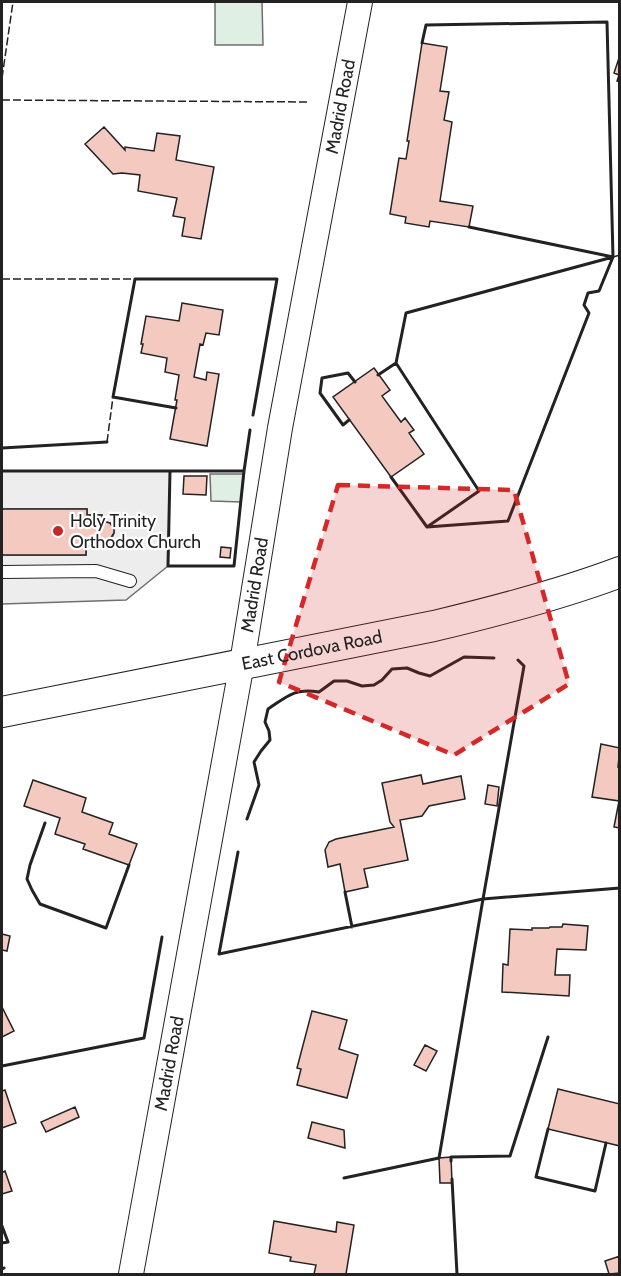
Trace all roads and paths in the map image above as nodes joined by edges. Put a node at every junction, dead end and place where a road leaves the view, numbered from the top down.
1 (360, 2) edge
2 (2, 572) edge
3 (620, 572) edge
4 (130, 581) dead end
5 (242, 663) junction
6 (2, 712) edge
7 (132, 1275) edge

1 - 5 street, Madrid Road
2 - 4 lane
3 - 5 street, East Cordova Road
5 - 6 street, East Cordova Road
5 - 7 street, Madrid Road

